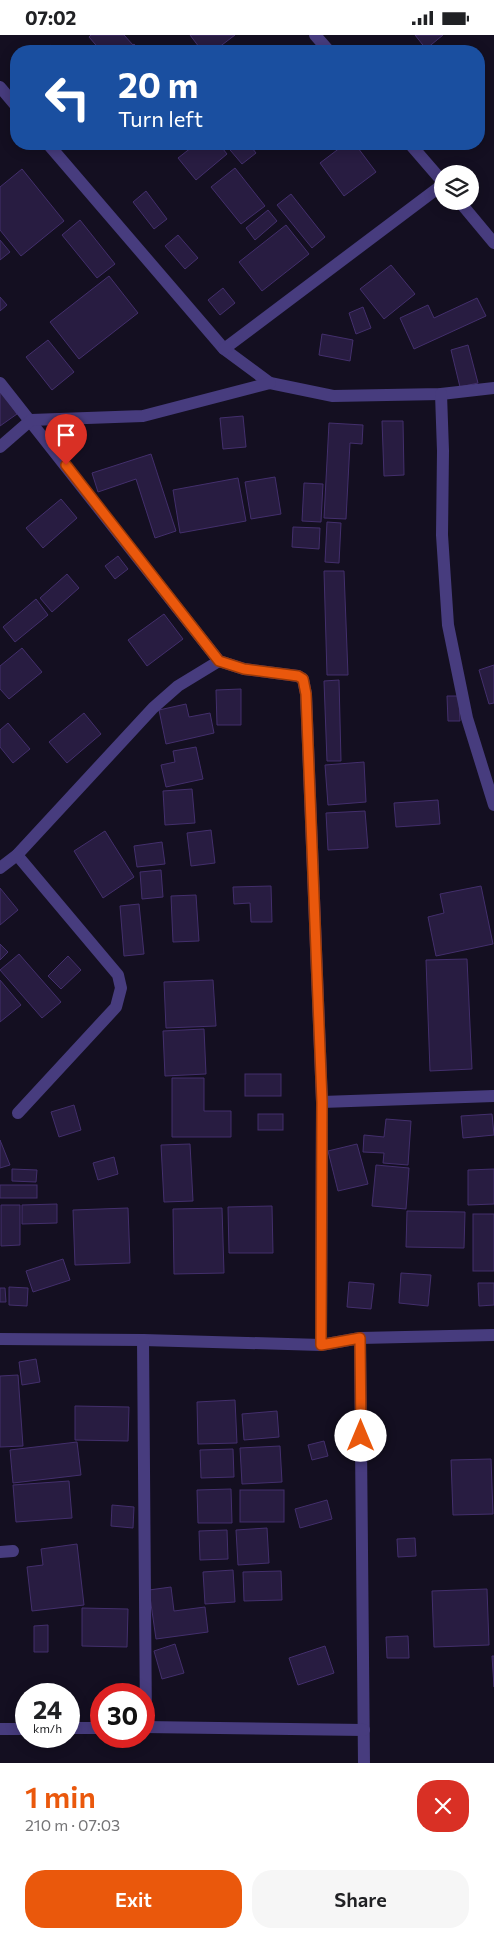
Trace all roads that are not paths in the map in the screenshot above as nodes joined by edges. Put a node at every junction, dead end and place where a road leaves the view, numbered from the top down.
1 (315, 35) edge
2 (324, 45) edge
3 (0, 87) edge
4 (10, 99) edge
5 (53, 150) edge
6 (415, 150) edge
7 (434, 173) edge
8 (434, 189) edge
9 (466, 210) edge
10 (494, 243) edge
11 (224, 349) junction
12 (0, 383) edge
13 (270, 383) junction
14 (494, 388) edge
15 (441, 394) junction
16 (31, 420) junction
17 (0, 447) edge
18 (219, 661) junction
19 (494, 805) edge
20 (17, 855) junction
21 (0, 869) edge
22 (494, 1096) edge
23 (322, 1102) junction
24 (18, 1113) dead end
25 (494, 1335) edge
26 (360, 1338) junction
27 (0, 1339) edge
28 (143, 1340) junction
29 (321, 1345) junction
30 (145, 1683) edge
31 (155, 1727) edge
32 (0, 1729) edge
33 (15, 1729) edge
34 (364, 1730) junction
35 (364, 1763) edge

1 - 2 street
3 - 4 street
5 - 11 street
6 - 7 street
8 - 11 street
9 - 10 street
11 - 13 street
12 - 16 street
13 - 15 street
13 - 16 street
14 - 15 street
15 - 19 street
16 - 17 street
16 - 18 street
18 - 20 street
18 - 23 street
20 - 21 street
20 - 24 street
22 - 23 street
23 - 29 street
25 - 26 street
26 - 29 street
26 - 34 street
27 - 28 street
28 - 29 street
28 - 30 street
31 - 34 street
32 - 33 street
34 - 35 street

